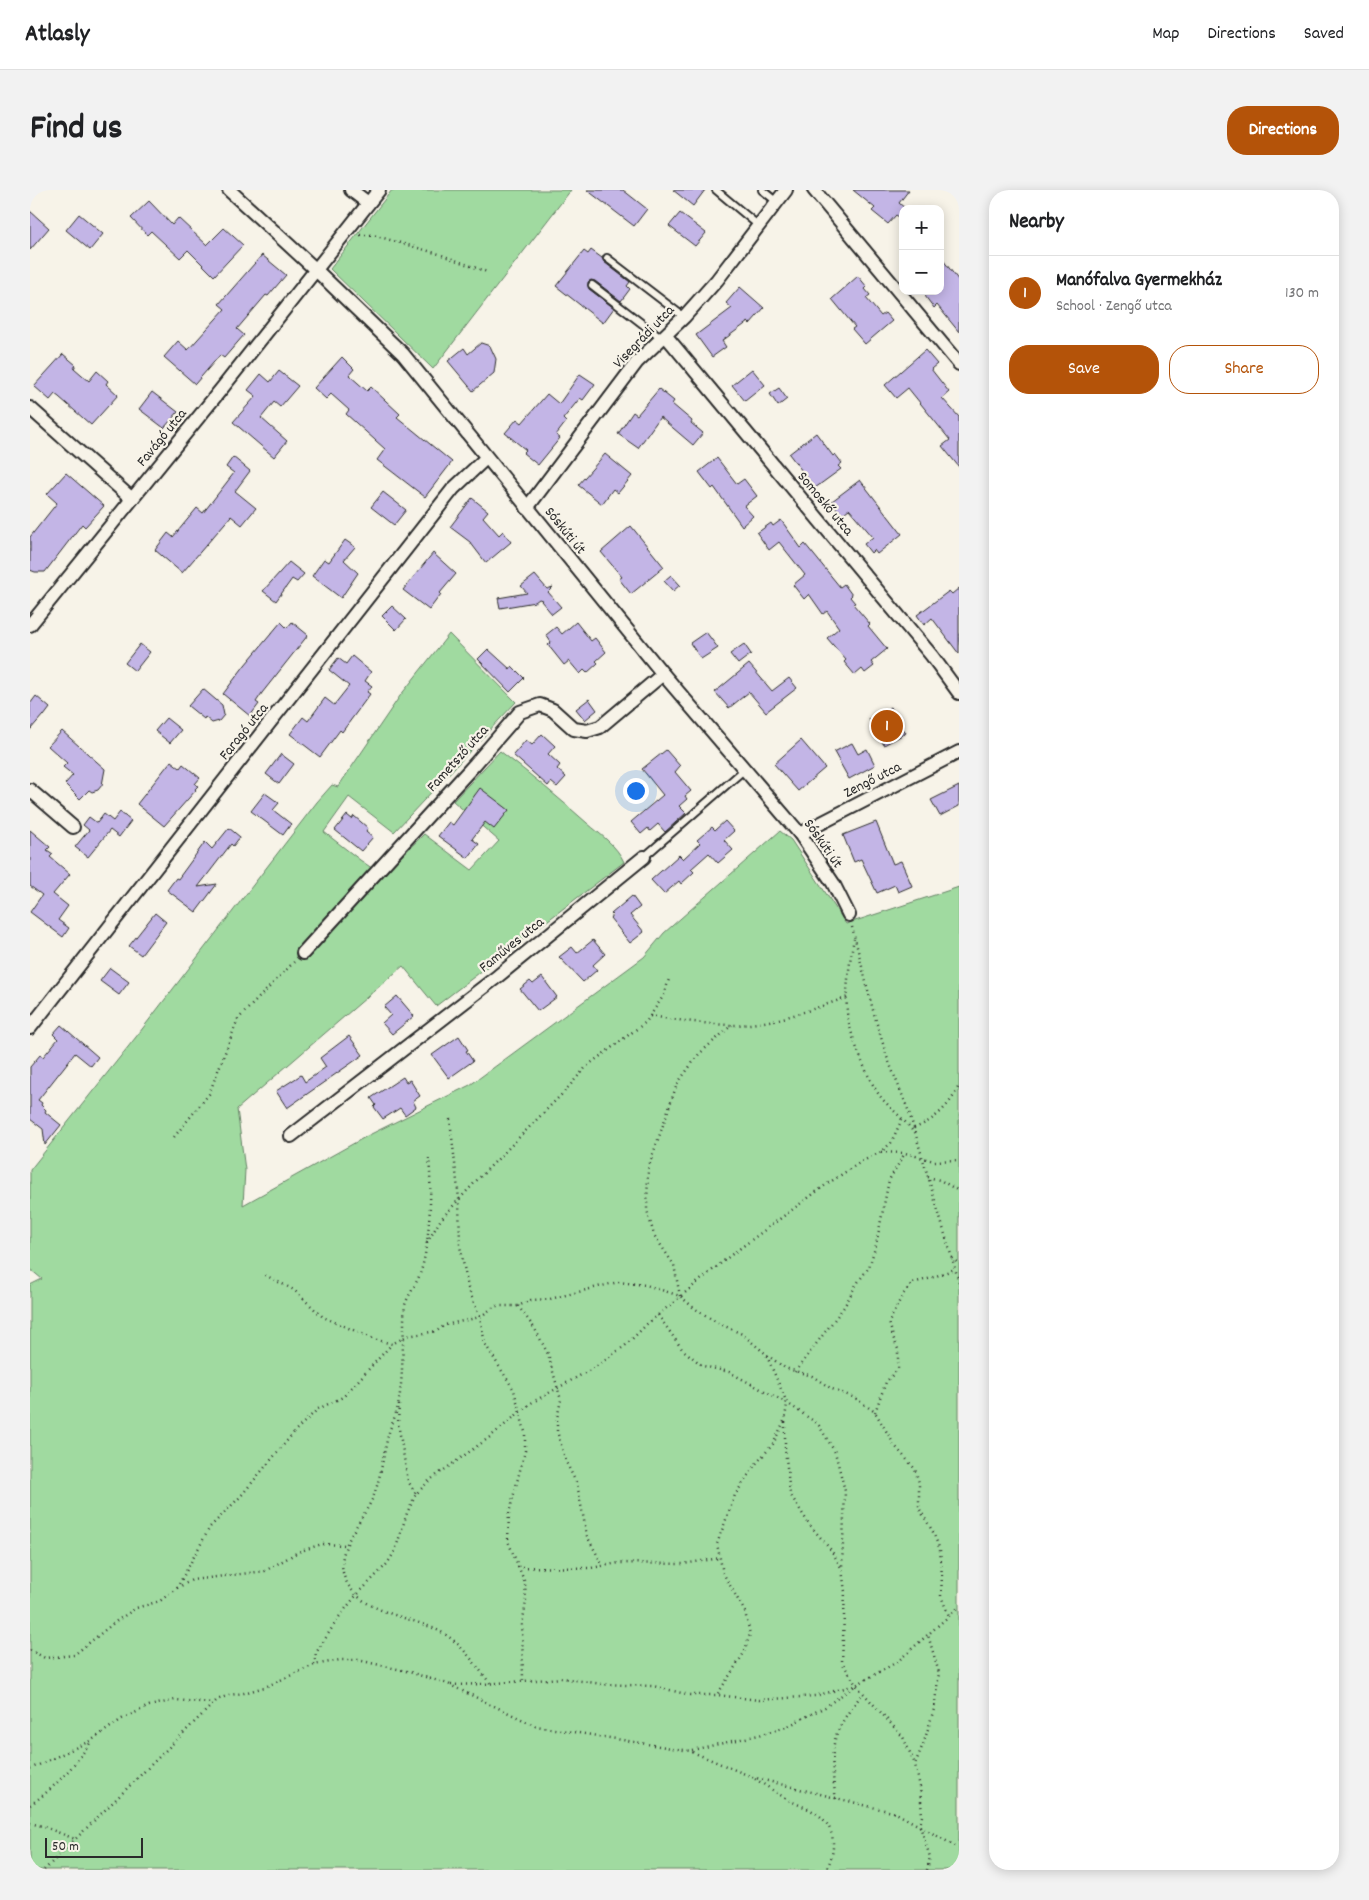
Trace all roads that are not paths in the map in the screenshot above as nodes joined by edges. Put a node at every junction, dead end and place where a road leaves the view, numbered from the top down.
1 (229, 190) edge
2 (351, 190) edge
3 (379, 190) edge
4 (716, 190) edge
5 (762, 190) edge
6 (786, 190) edge
7 (814, 190) edge
8 (777, 202) junction
9 (368, 204) junction
10 (759, 226) junction
11 (607, 258) dead end
12 (316, 270) junction
13 (592, 285) dead end
14 (684, 317) junction
15 (664, 337) junction
16 (959, 364) edge
17 (30, 408) edge
18 (486, 458) junction
19 (132, 499) junction
20 (527, 508) junction
21 (30, 625) edge
22 (663, 674) junction
23 (959, 693) edge
24 (959, 752) edge
25 (745, 769) junction
26 (30, 790) edge
27 (73, 827) dead end
28 (800, 834) junction
29 (644, 857) joint
30 (849, 916) road end
31 (303, 954) road end
32 (30, 1028) edge
33 (291, 1136) dead end

1 - 12 street, Sóskúti út
2 - 9 street
3 - 9 street, Favágó utca
4 - 10 lane
5 - 8 lane
6 - 8 street, Visegrádi utca
7 - 16 street
8 - 10 street, Visegrádi utca
9 - 12 street, Favágó utca
10 - 14 street, Visegrádi utca
11 - 14 lane
12 - 18 street, Sóskúti út
12 - 19 street, Favágó utca
13 - 15 lane
14 - 15 street, Visegrádi utca
15 - 20 street, Visegrádi utca
15 - 23 street, Somoskő utca
17 - 19 street
18 - 20 street, Sóskúti út
18 - 32 street, Faragó utca
19 - 21 street, Favágó utca
20 - 22 street, Sóskúti út
22 - 25 street, Sóskúti út
22 - 31 street, Fametsző utca
24 - 28 street, Zengő utca
25 - 28 street, Sóskúti út
25 - 29 lane, Faműves utca
26 - 27 street
28 - 30 street, Sóskúti út
29 - 33 street, Faműves utca

